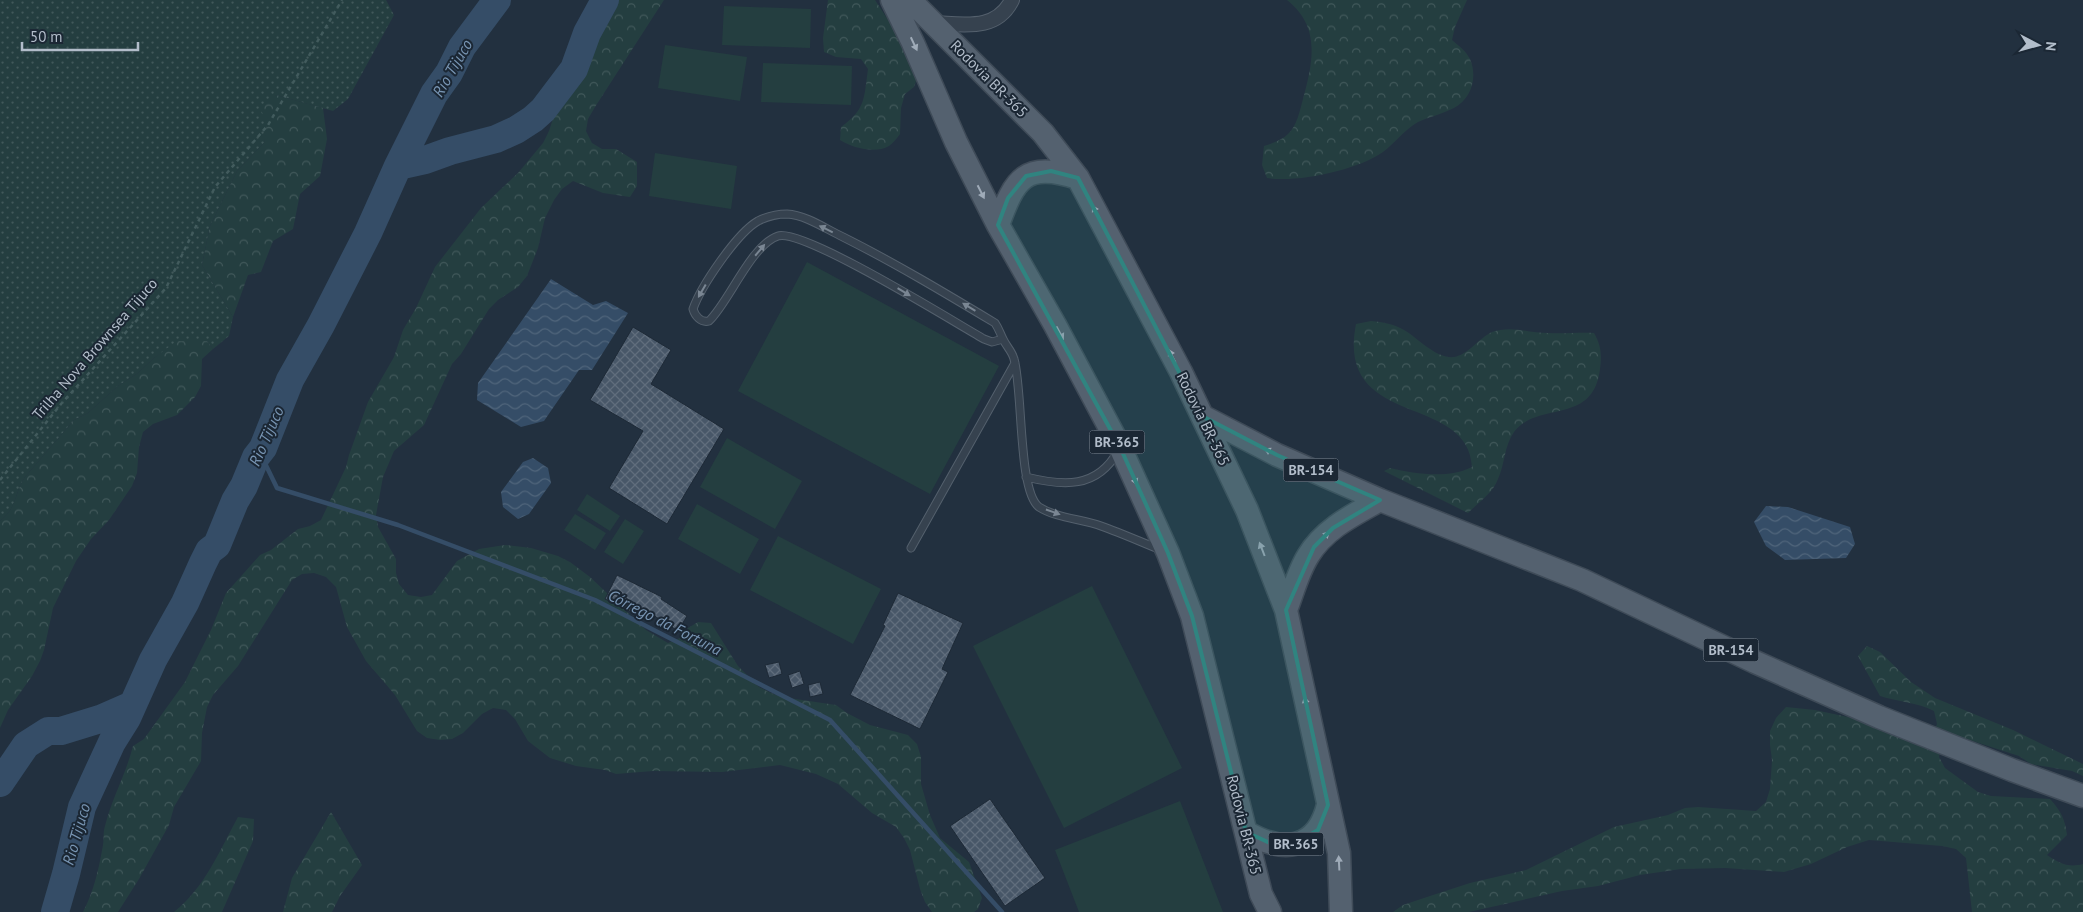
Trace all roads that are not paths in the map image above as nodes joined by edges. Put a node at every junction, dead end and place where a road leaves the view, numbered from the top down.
1 (892, 0) edge
2 (910, 0) edge
3 (1012, 0) edge
4 (933, 23) junction
5 (1078, 178) junction
6 (998, 225) junction
7 (1003, 339) junction
8 (1015, 363) junction
9 (1202, 416) junction
10 (1120, 448) junction
11 (1026, 477) junction
12 (1380, 500) junction
13 (911, 548) dead end
14 (1168, 553) junction
15 (1286, 610) junction
16 (2083, 796) edge
17 (1328, 805) junction
18 (1246, 832) junction
19 (1270, 912) edge
20 (1341, 912) edge

1 -> 6 main road, Rodovia BR-365 / BR-365
2 - 4 main road, Rodovia BR-365 / BR-365
3 - 4 street
4 - 5 main road, Rodovia BR-365 / BR-365
5 - 6 main road
9 -> 5 main road, Rodovia BR-365 / BR-365
6 -> 10 main road, Rodovia BR-365 / BR-365
7 -> 7 lane
7 - 8 lane
8 - 11 lane
8 - 13 lane
12 -> 9 main road, BR-154
15 -> 9 main road, Rodovia BR-365 / BR-365
10 - 11 lane
10 -> 14 main road, Rodovia BR-365 / BR-365
11 -> 14 lane
15 -> 12 main road
12 - 16 main road, BR-154
14 - 18 main road, Rodovia BR-365 / BR-365
17 -> 15 main road, Rodovia BR-365 / BR-365
17 - 18 main road, BR-365
20 -> 17 main road, Rodovia BR-365 / BR-365
18 - 19 main road, Rodovia BR-365 / BR-365

